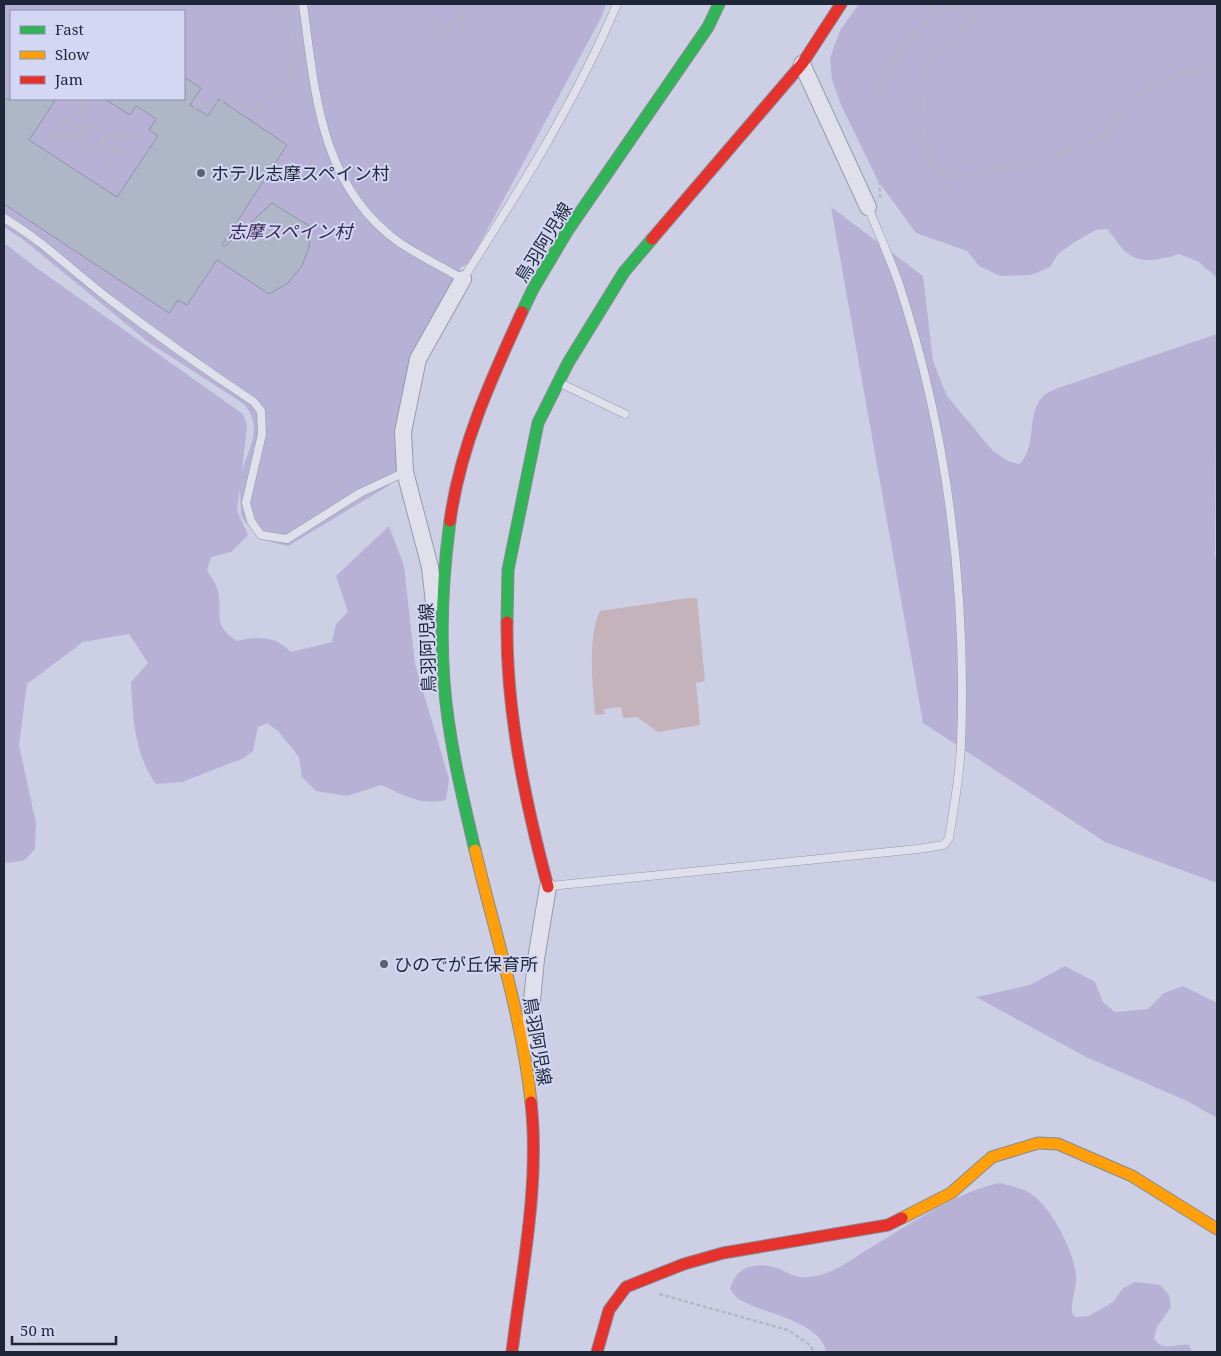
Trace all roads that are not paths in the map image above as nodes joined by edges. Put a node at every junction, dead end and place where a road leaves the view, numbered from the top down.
1 (303, 4) edge
2 (617, 4) edge
3 (719, 4) edge
4 (841, 4) edge
5 (802, 64) junction
6 (868, 207) joint
7 (4, 218) edge
8 (463, 279) junction
9 (558, 382) junction
10 (625, 414) dead end
11 (404, 472) junction
12 (444, 682) junction
13 (548, 886) junction
14 (526, 1063) junction
15 (1217, 1229) edge
16 (512, 1352) edge
17 (597, 1352) edge

1 - 8 lane
2 - 8 lane
3 - 12 street, 鳥羽阿児線
4 - 5 street
5 - 6 street
5 - 9 street
6 - 13 lane
7 - 11 lane
8 - 11 street
9 - 10 lane
9 - 13 street
11 - 12 street
12 - 14 street, 鳥羽阿児線
13 - 14 street
14 - 16 street, 鳥羽阿児線
15 - 17 street

